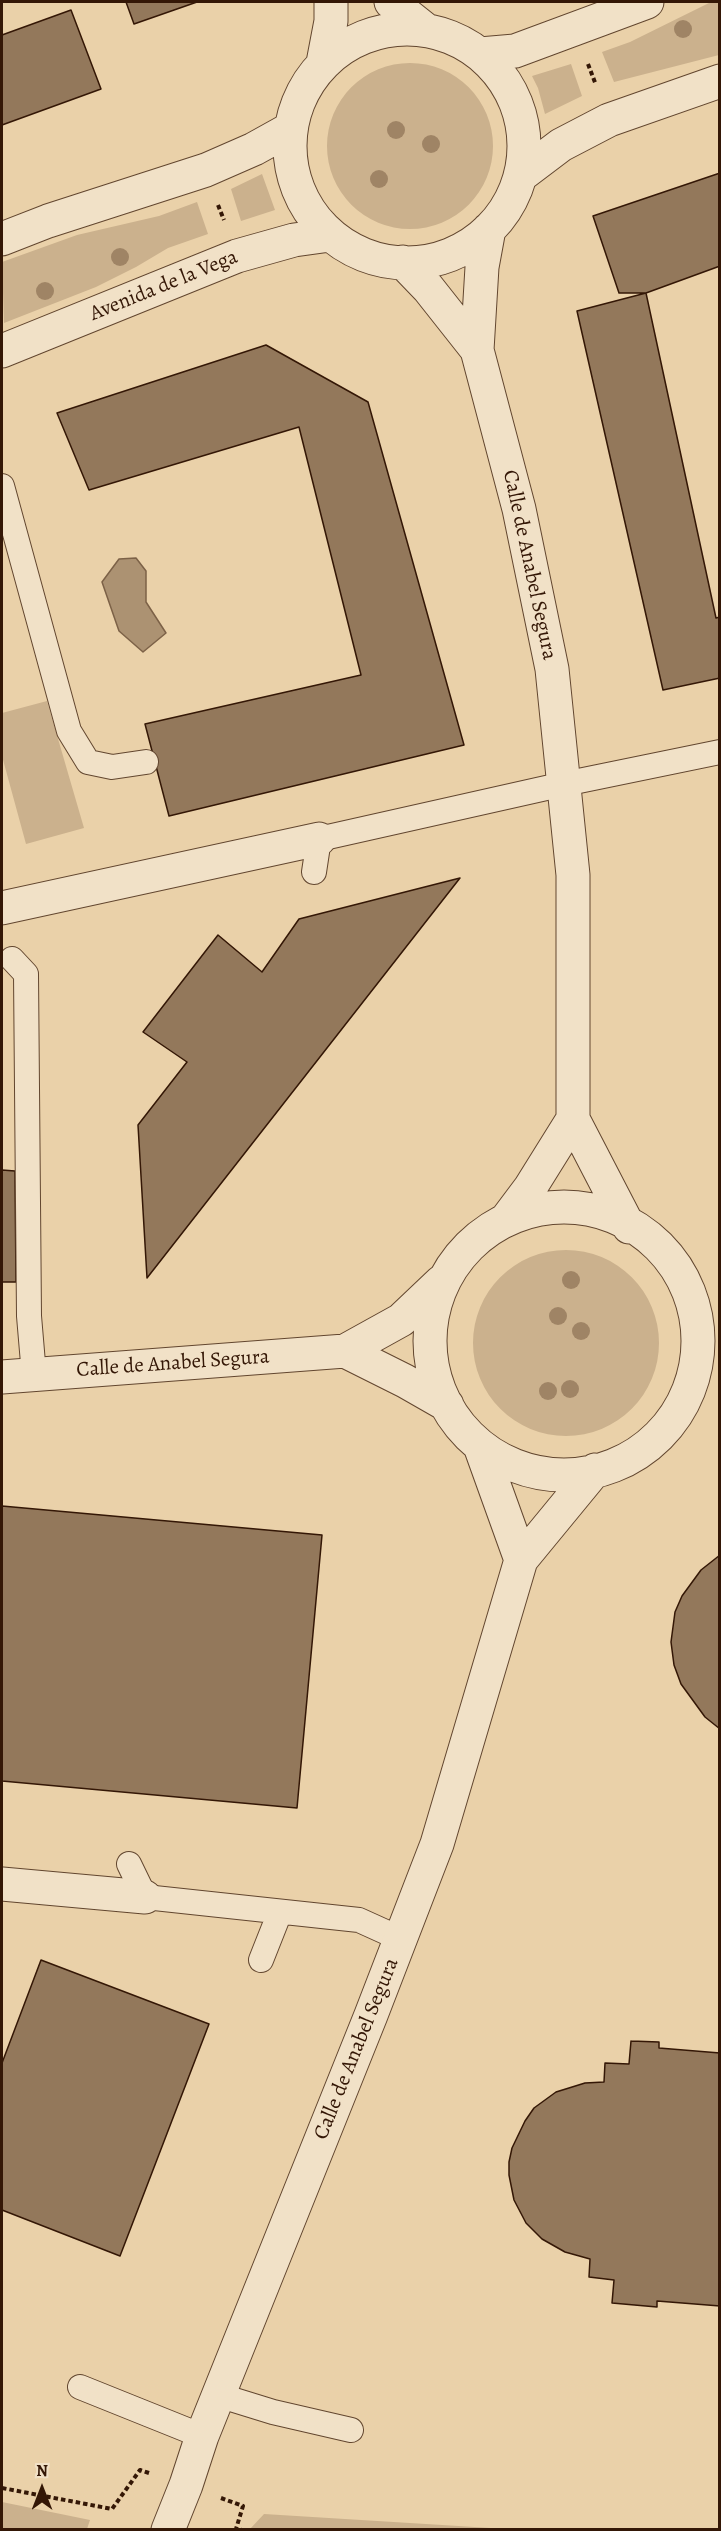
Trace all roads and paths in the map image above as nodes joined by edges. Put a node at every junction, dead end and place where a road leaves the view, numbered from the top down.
1 (331, 2) edge
2 (391, 2) edge
3 (647, 2) edge
4 (575, 29) junction
5 (426, 30) junction
6 (480, 54) junction
7 (323, 63) junction
8 (720, 81) edge
9 (609, 120) junction
10 (290, 129) junction
11 (206, 170) junction
12 (520, 176) junction
13 (489, 229) junction
14 (330, 234) junction
15 (2, 239) edge
16 (237, 256) junction
17 (403, 262) junction
18 (477, 350) junction
19 (2, 351) edge
20 (2, 486) edge
21 (720, 752) edge
22 (146, 762) dead end
23 (564, 784) junction
24 (319, 839) junction
25 (314, 872) dead end
26 (2, 908) edge
27 (12, 959) dead end
28 (573, 1119) junction
29 (506, 1220) junction
30 (629, 1227) junction
31 (445, 1279) junction
32 (693, 1296) junction
33 (720, 1317) edge
34 (345, 1351) junction
35 (34, 1375) junction
36 (2, 1377) edge
37 (720, 1386) edge
38 (447, 1405) junction
39 (681, 1407) junction
40 (480, 1446) junction
41 (595, 1470) junction
42 (521, 1560) junction
43 (129, 1864) dead end
44 (2, 1884) edge
45 (145, 1897) junction
46 (280, 1912) junction
47 (401, 1939) junction
48 (261, 1960) dead end
49 (80, 2387) dead end
50 (218, 2395) junction
51 (351, 2430) dead end
52 (202, 2436) junction
53 (186, 2485) junction
54 (2, 2488) edge
55 (168, 2529) edge
56 (242, 2529) edge

1 - 7 street
2 - 5 street
3 - 4 street
4 - 6 street
4 - 9 path
5 - 6 street
5 - 7 street
6 - 12 street
7 - 10 street
8 - 9 street
9 - 12 street
10 - 11 street
10 - 14 street
11 - 15 street
11 - 16 path
12 - 13 street
13 - 17 street
13 - 18 street, Calle de Anabel Segura
14 - 16 street, Avenida de la Vega
14 - 17 street
16 - 19 street, Avenida de la Vega
17 - 18 street, Calle de Anabel Segura
18 - 23 street, Calle de Anabel Segura
20 - 22 lane
21 - 23 lane
23 - 24 lane
23 - 28 street, Calle de Anabel Segura
24 - 25 lane
24 - 26 street
27 - 35 lane
28 - 29 street
28 - 30 street, Calle de Anabel Segura
29 - 30 street
29 - 31 street
30 - 32 street
31 - 34 street, Calle de Anabel Segura
31 - 38 street
32 - 33 street
32 - 39 street
34 - 35 street, Calle de Anabel Segura
34 - 38 street
35 - 36 street, Calle de Anabel Segura
37 - 39 street
38 - 40 street
39 - 41 street
40 - 41 street
40 - 42 street
41 - 42 street, Calle de Anabel Segura
42 - 47 street, Calle de Anabel Segura
43 - 45 lane
44 - 45 street
45 - 46 lane
46 - 47 lane
46 - 48 lane
47 - 50 street, Calle de Anabel Segura
49 - 52 lane
50 - 51 lane
50 - 52 street, Calle de Anabel Segura
52 - 53 street, Calle de Anabel Segura
53 - 54 path
53 - 55 street, Calle de Anabel Segura
53 - 56 path

